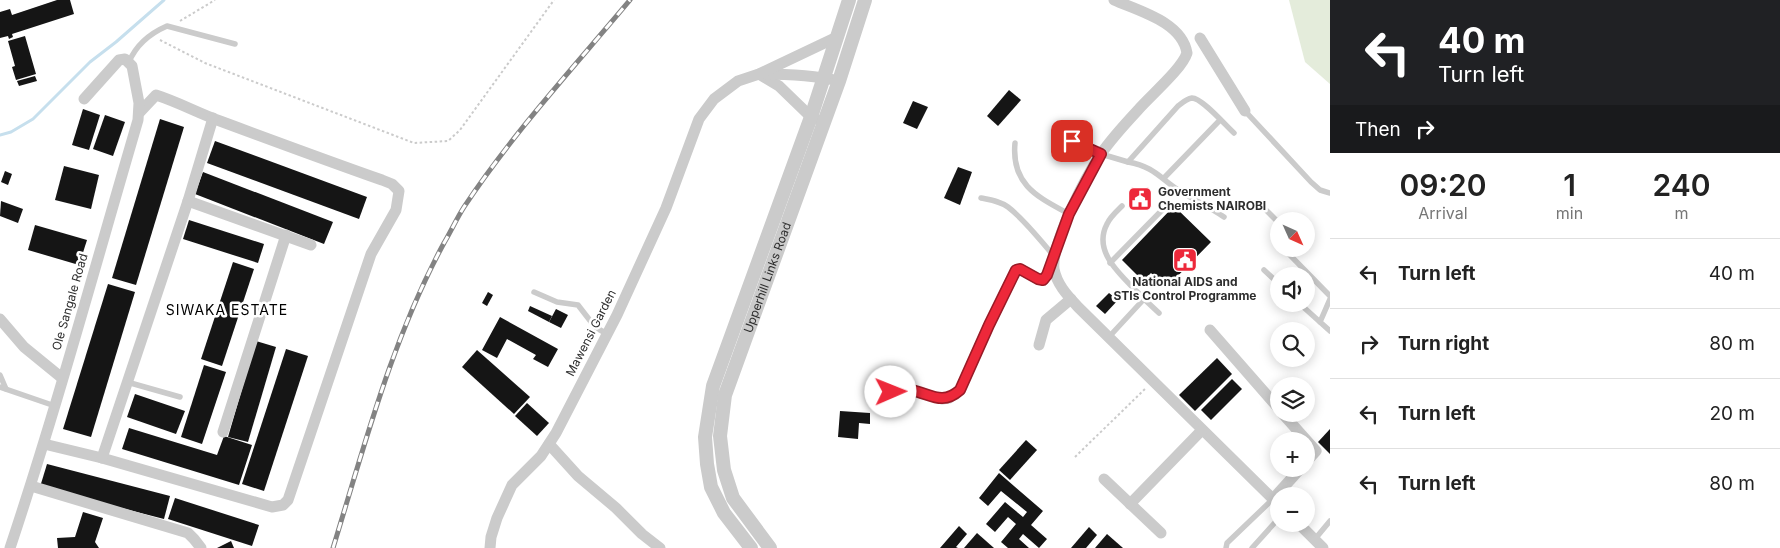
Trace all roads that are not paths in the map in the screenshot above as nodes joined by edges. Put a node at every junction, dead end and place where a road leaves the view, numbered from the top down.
1 (849, 0) edge
2 (864, 0) edge
3 (1114, 0) edge
4 (837, 37) junction
5 (1200, 38) dead end
6 (235, 44) dead end
7 (129, 62) junction
8 (759, 74) junction
9 (823, 77) junction
10 (839, 81) junction
11 (84, 99) dead end
12 (1245, 111) joint
13 (140, 112) junction
14 (213, 118) junction
15 (818, 120) junction
16 (1220, 120) junction
17 (1234, 133) dead end
18 (1058, 134) dead end
19 (1015, 144) dead end
20 (1101, 154) junction
21 (1128, 162) junction
22 (1164, 178) junction
23 (1330, 193) edge
24 (981, 198) dead end
25 (188, 201) junction
26 (1168, 204) dead end
27 (1122, 206) dead end
28 (1267, 211) dead end
29 (1069, 214) junction
30 (1270, 214) edge
31 (1224, 217) dead end
32 (286, 236) junction
33 (311, 245) dead end
34 (1055, 256) junction
35 (1293, 258) edge
36 (1110, 263) junction
37 (1264, 270) dead end
38 (1270, 276) edge
39 (534, 292) dead end
40 (1330, 298) edge
41 (1071, 299) junction
42 (1144, 299) junction
43 (1309, 312) edge
44 (1159, 313) dead end
45 (0, 319) edge
46 (1320, 322) junction
47 (1210, 330) dead end
48 (1330, 331) edge
49 (607, 334) junction
50 (1108, 338) junction
51 (1039, 345) dead end
52 (0, 375) edge
53 (62, 378) junction
54 (127, 382) junction
55 (3, 388) edge
56 (891, 392) dead end
57 (180, 397) dead end
58 (1270, 399) edge
59 (55, 406) junction
60 (1290, 422) edge
61 (1202, 430) junction
62 (223, 432) dead end
63 (1299, 432) edge
64 (44, 444) junction
65 (549, 444) junction
66 (102, 458) junction
67 (1104, 479) dead end
68 (31, 486) junction
69 (1270, 496) edge
70 (1130, 504) junction
71 (1270, 507) edge
72 (1330, 521) edge
73 (1270, 528) edge
74 (1307, 532) edge
75 (1161, 533) dead end
76 (1319, 543) edge
77 (10, 548) edge
78 (201, 548) edge
79 (490, 548) edge
80 (660, 548) edge
81 (751, 548) edge
82 (770, 548) edge
83 (1226, 548) edge
84 (1252, 548) edge

1 - 4 street, Upperhill Links Road
2 - 10 street, Upperhill Links Road
3 - 20 street
4 - 8 street
4 - 9 street, Upperhill Links Road
5 - 12 street
6 - 7 lane
7 - 11 street
7 - 13 street, Ole Sangale Road
8 - 9 street
8 - 15 street
8 - 49 street, Mawensi Garden
9 - 10 street
9 - 15 street, Upperhill Links Road
10 - 15 street, Upperhill Links Road
12 - 23 lane
13 - 14 street
13 - 53 street, Ole Sangale Road
14 - 25 street
14 - 66 street
15 - 81 street, Upperhill Links Road
15 - 82 street, Upperhill Links Road
16 - 17 lane
16 - 21 lane
16 - 22 lane
18 - 20 lane
19 - 29 lane
20 - 21 lane
20 - 29 street
21 - 22 lane
22 - 31 lane
24 - 34 lane
25 - 32 street
25 - 54 street
26 - 36 lane
27 - 36 lane
28 - 30 lane
29 - 34 street
32 - 33 street
32 - 62 street
34 - 41 street
34 - 56 street
35 - 40 lane
36 - 42 lane
37 - 38 lane
39 - 49 lane
40 - 46 lane
41 - 50 street
41 - 51 street
42 - 44 lane
42 - 50 lane
43 - 46 lane
45 - 53 street
46 - 48 lane
47 - 58 street
49 - 65 street, Mawensi Garden
50 - 61 street
52 - 55 lane
53 - 59 street, Ole Sangale Road
54 - 57 lane
54 - 66 street
55 - 59 lane
59 - 64 street, Ole Sangale Road
60 - 63 street
61 - 69 street
61 - 70 street
64 - 66 street
64 - 68 street, Ole Sangale Road
65 - 79 street, Mawensi Garden
65 - 80 street
67 - 70 street
68 - 77 street, Ole Sangale Road
68 - 78 street
70 - 75 street
71 - 83 lane
72 - 76 lane
73 - 84 lane
74 - 76 street

